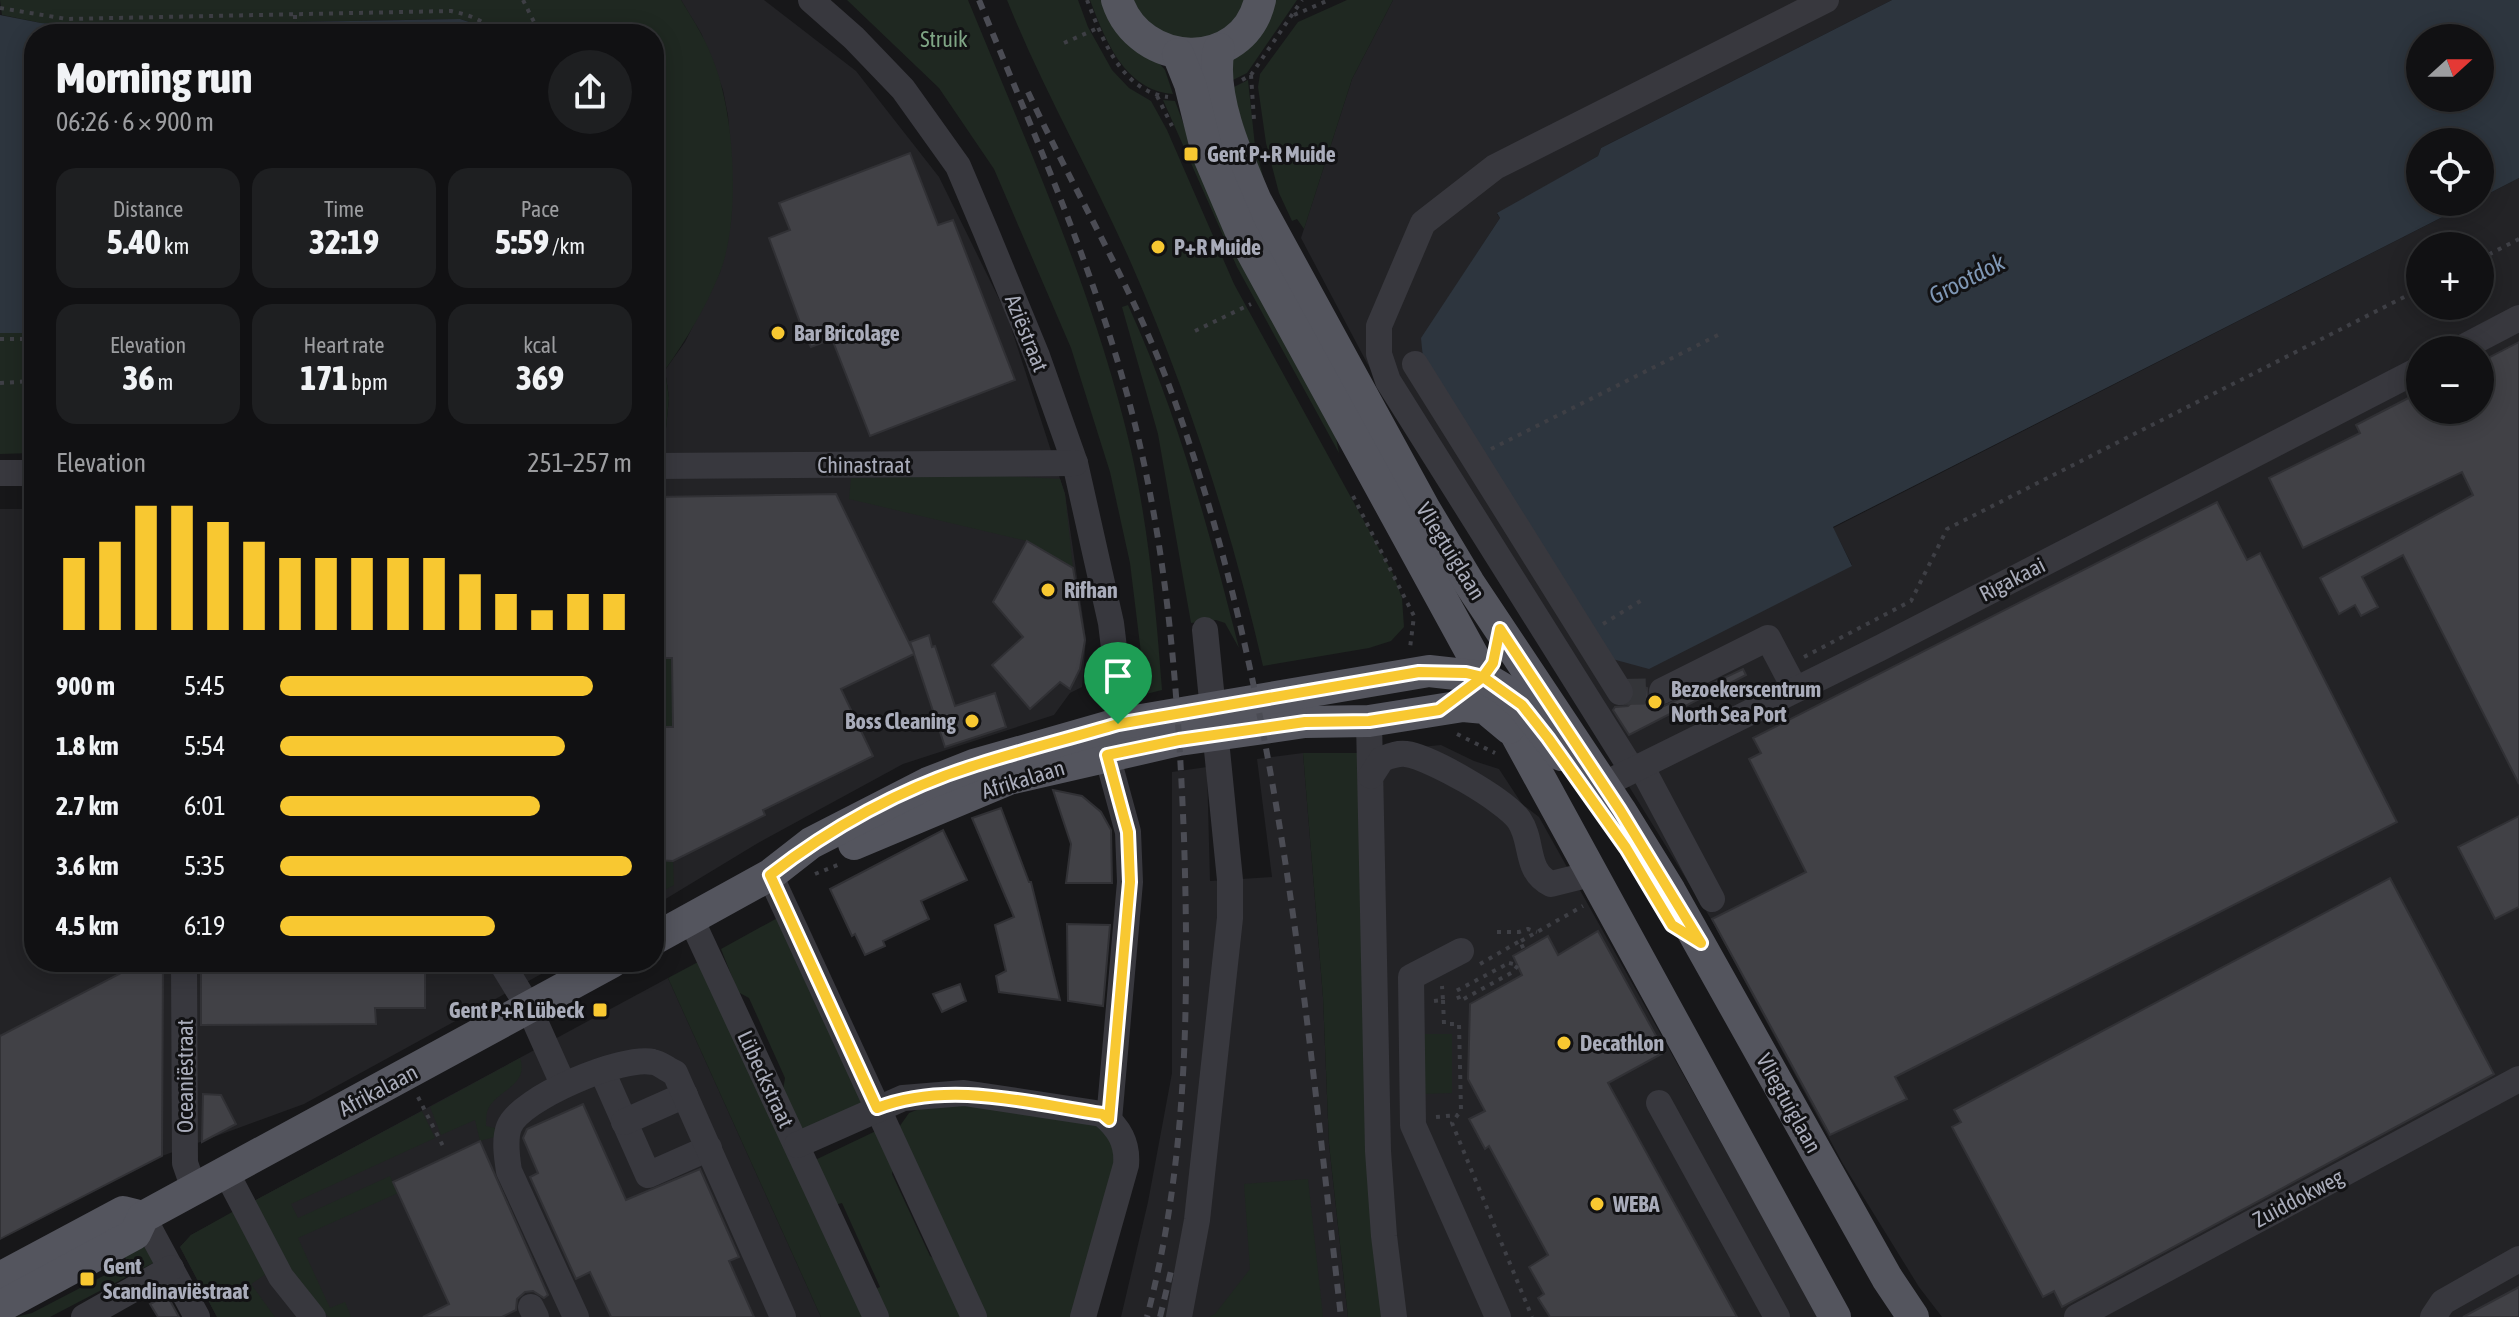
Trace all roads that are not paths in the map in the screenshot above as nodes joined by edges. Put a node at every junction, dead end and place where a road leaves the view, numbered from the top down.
1 (811, 0) edge
2 (1117, 0) edge
3 (1260, 0) edge
4 (1826, 0) edge
5 (1219, 49) junction
6 (1178, 54) junction
7 (2519, 318) edge
8 (2485, 336) edge
9 (1415, 364) dead end
10 (2406, 376) edge
11 (1075, 463) junction
12 (664, 466) edge
13 (0, 473) edge
14 (24, 473) edge
15 (1448, 609) junction
16 (1500, 629) junction
17 (1205, 630) dead end
18 (1419, 663) junction
19 (1483, 677) junction
20 (1789, 678) junction
21 (1662, 691) tunnel mouth
22 (1620, 692) dead end
23 (1439, 710) junction
24 (1369, 721) junction
25 (1214, 722) junction
26 (1118, 724) junction
27 (1511, 730) junction
28 (1107, 755) junction
29 (1636, 768) junction
30 (1371, 776) junction
31 (1603, 785) junction
32 (770, 875) junction
33 (1597, 885) junction
34 (1712, 899) dead end
35 (691, 919) junction
36 (664, 934) edge
37 (1701, 943) junction
38 (1473, 956) road end
39 (184, 972) edge
40 (507, 972) edge
41 (594, 972) edge
42 (529, 1008) junction
43 (602, 1071) junction
44 (2519, 1079) edge
45 (563, 1084) junction
46 (685, 1095) junction
47 (1659, 1103) dead end
48 (877, 1108) junction
49 (1109, 1120) junction
50 (624, 1122) junction
51 (797, 1145) junction
52 (709, 1148) junction
53 (226, 1172) junction
54 (194, 1189) junction
55 (143, 1217) junction
56 (2519, 1259) edge
57 (171, 1268) junction
58 (0, 1278) edge
59 (0, 1307) edge
60 (1912, 1316) edge
61 (84, 1317) edge
62 (197, 1317) edge
63 (313, 1317) edge
64 (576, 1317) edge
65 (783, 1317) edge
66 (876, 1317) edge
67 (974, 1317) edge
68 (1083, 1317) edge
69 (1179, 1317) edge
70 (1394, 1317) edge
71 (1498, 1317) edge
72 (1777, 1317) edge
73 (1835, 1317) edge
74 (2077, 1317) edge
75 (2433, 1317) edge

1 - 11 street, Aziëstraat
2 - 6 main road
3 - 5 main road
4 - 29 street
5 - 6 main road
5 - 16 main road, Vliegtuiglaan
6 - 15 main road, Vliegtuiglaan
7 - 8 street
9 - 22 street
10 - 20 street, Rigakaai
11 - 12 street, Chinastraat
11 - 26 street, Aziëstraat
13 - 14 street
15 - 18 main road
15 - 19 main road, Vliegtuiglaan
16 - 19 main road
16 - 31 main road, Vliegtuiglaan
17 - 25 street
18 - 19 main road, Afrikalaan
18 - 25 main road, Afrikalaan
19 - 23 main road, Afrikalaan
19 - 27 main road, Vliegtuiglaan
19 - 37 main road
20 - 21 street
20 - 29 street, Rigakaai
23 - 24 main road, Afrikalaan
23 - 27 main road
24 - 25 main road, Afrikalaan
24 - 30 street
25 - 26 main road, Afrikalaan
25 - 28 main road, Afrikalaan
25 - 69 street
26 - 32 main road, Afrikalaan
27 - 33 main road, Vliegtuiglaan
28 - 32 main road, Afrikalaan
28 - 49 street
29 - 31 street, Rigakaai
29 - 34 street
30 - 33 street
30 - 70 street
31 - 37 main road, Vliegtuiglaan
32 - 35 main road, Afrikalaan
32 - 48 street
33 - 73 main road, Vliegtuiglaan
35 - 36 main road, Afrikalaan
35 - 51 street, Lübeckstraat
37 - 60 main road, Vliegtuiglaan
38 - 71 street
39 - 54 street, Oceaniëstraat
40 - 42 street
41 - 42 main road, Afrikalaan
42 - 45 street
42 - 53 main road, Afrikalaan
43 - 45 street
43 - 46 street
43 - 50 street
44 - 74 street, Zuiddokweg
45 - 64 street
46 - 50 street
46 - 52 street
47 - 72 street
48 - 49 street, Lübeckstraat
48 - 51 street, Lübeckstraat
48 - 67 street
49 - 68 street
50 - 52 street
51 - 66 street
52 - 65 street
53 - 54 main road, Afrikalaan
53 - 63 street
54 - 55 main road, Afrikalaan
55 - 57 street
55 - 58 main road, Afrikalaan
55 - 59 main road, Afrikalaan
56 - 75 street
57 - 61 street
57 - 62 street

